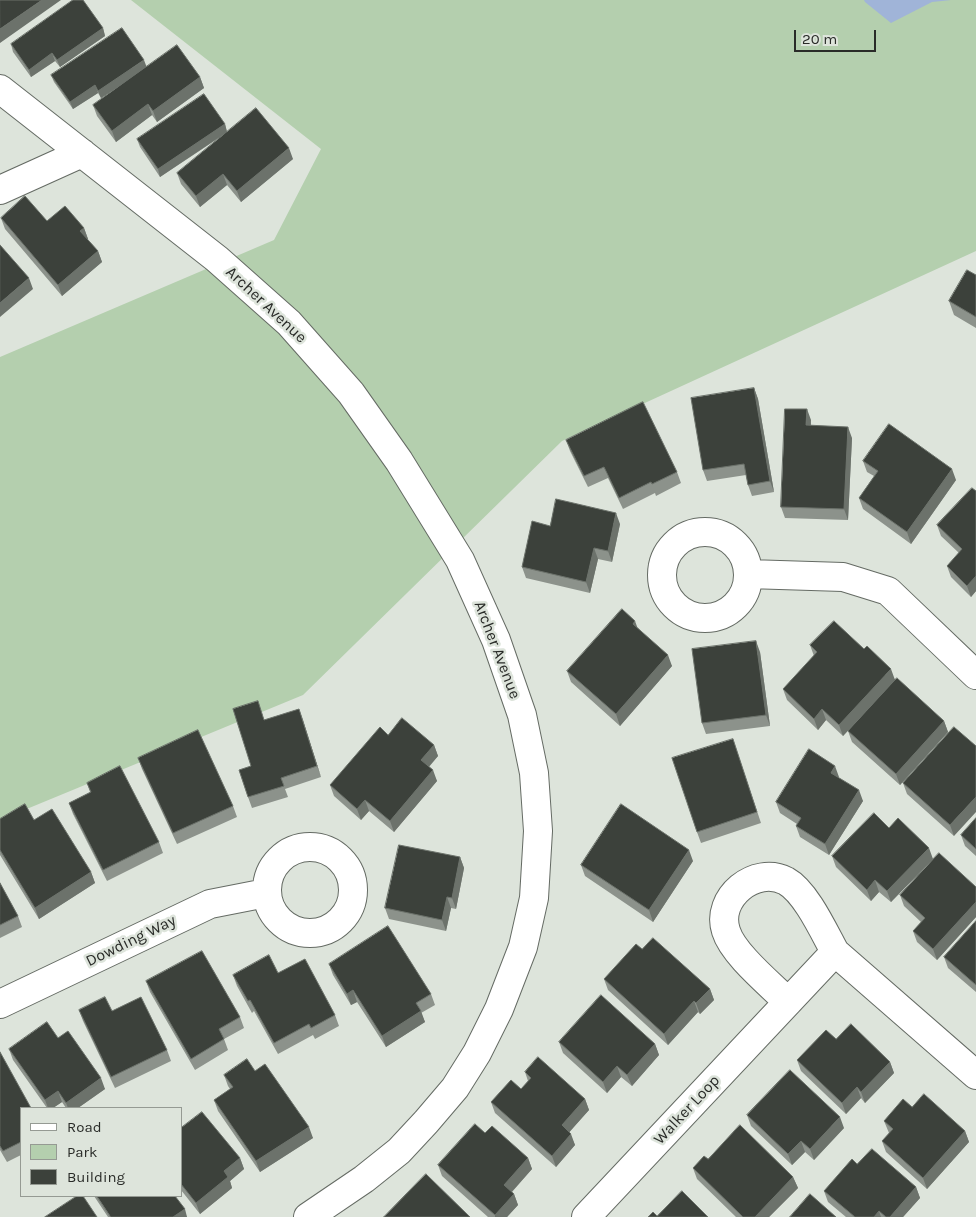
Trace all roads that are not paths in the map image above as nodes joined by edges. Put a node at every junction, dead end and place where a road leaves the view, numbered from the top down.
1 (0, 89) edge
2 (82, 153) junction
3 (0, 190) edge
4 (748, 574) dead end
5 (976, 674) edge
6 (266, 893) dead end
7 (835, 952) junction
8 (788, 1002) junction
9 (0, 1004) edge
10 (976, 1076) edge
11 (308, 1217) edge
12 (586, 1217) edge

1 - 2 street, Archer Avenue
2 - 3 street
2 - 11 street, Archer Avenue
4 - 5 street
6 - 9 street, Dowding Way
7 - 8 street, Walker Loop
7 - 8 street
7 - 10 street
8 - 12 street, Walker Loop

